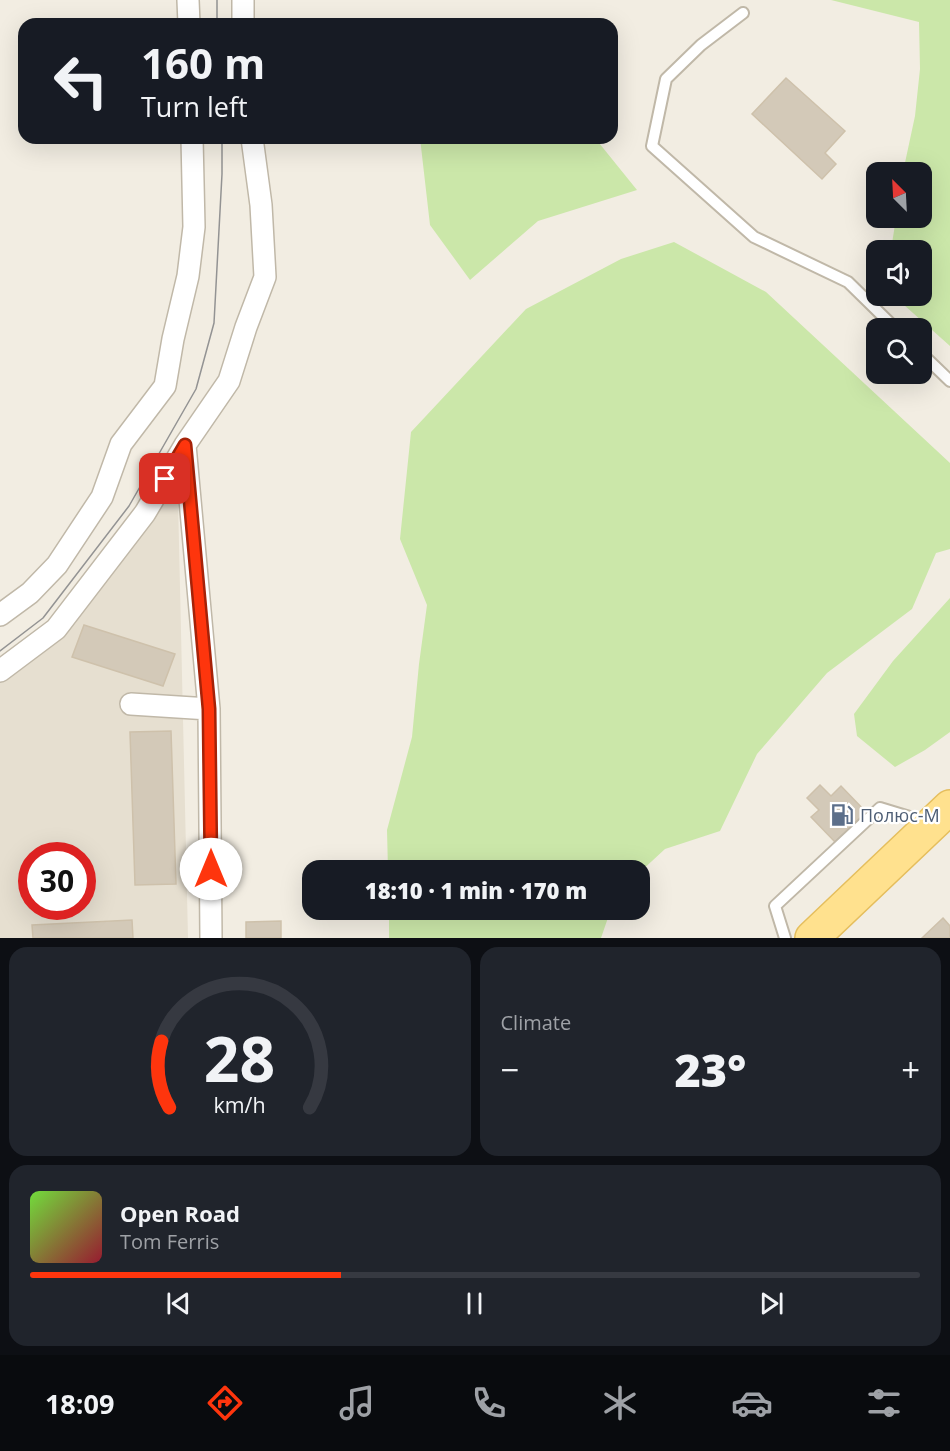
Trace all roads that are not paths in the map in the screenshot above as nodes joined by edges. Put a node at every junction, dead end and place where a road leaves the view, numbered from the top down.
1 (188, 0) edge
2 (243, 0) edge
3 (743, 13) dead end
4 (189, 18) edge
5 (243, 18) edge
6 (192, 144) edge
7 (253, 144) edge
8 (886, 318) edge
9 (932, 364) edge
10 (950, 381) edge
11 (185, 445) junction
12 (0, 615) edge
13 (0, 671) edge
14 (131, 704) dead end
15 (209, 709) junction
16 (941, 816) edge
17 (211, 938) edge
18 (785, 938) edge
19 (812, 938) edge

1 - 4 street
2 - 5 street
3 - 8 lane
6 - 12 street
7 - 11 street
9 - 10 lane
11 - 13 street
11 - 15 street
14 - 15 street
15 - 17 street
16 - 18 lane
16 - 19 main road

